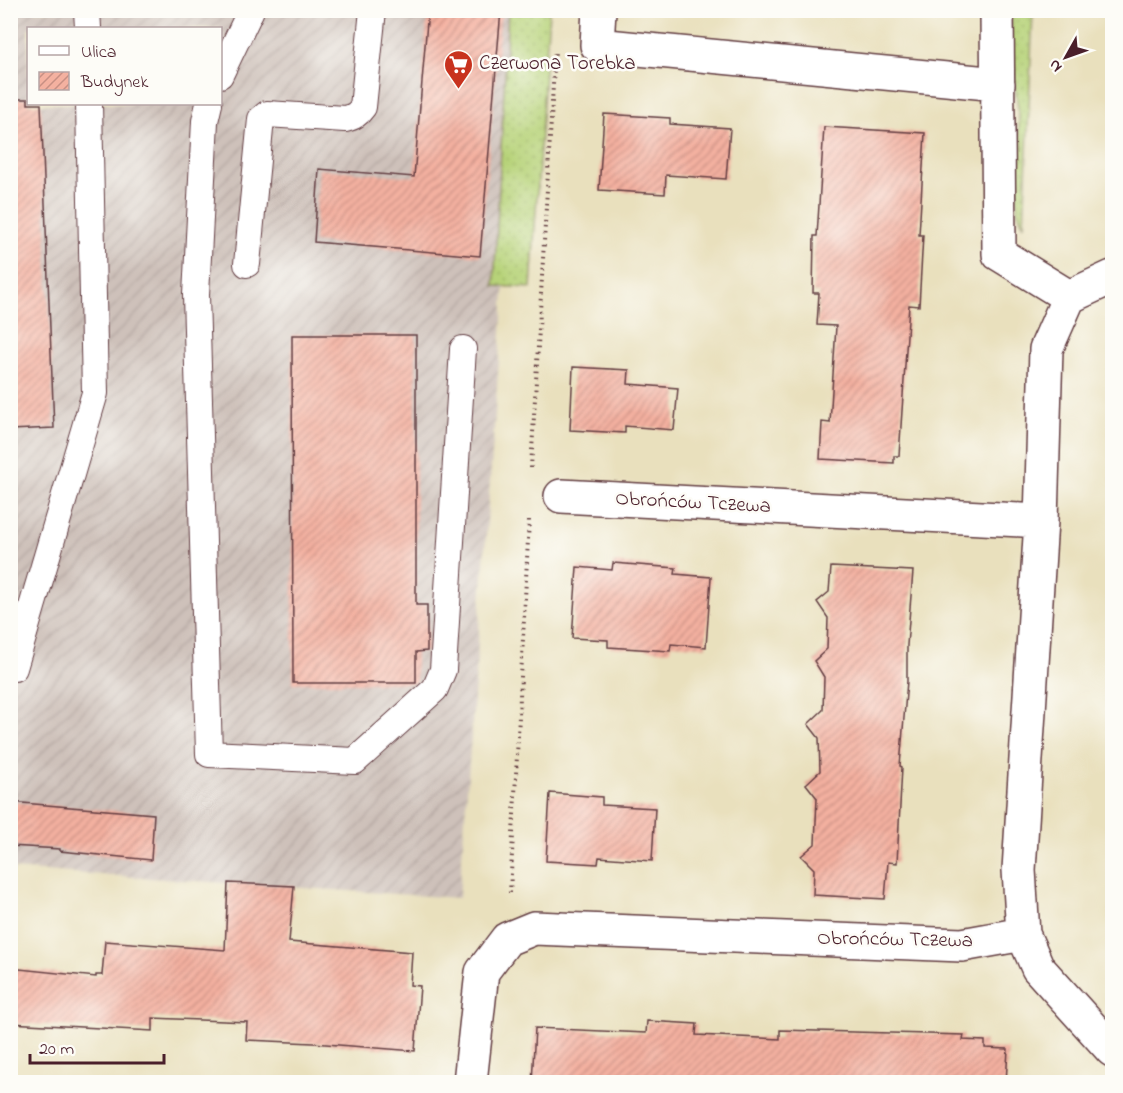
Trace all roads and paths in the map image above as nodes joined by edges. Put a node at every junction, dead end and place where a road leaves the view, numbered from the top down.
1 (87, 10) edge
2 (251, 10) edge
3 (373, 10) edge
4 (599, 10) edge
5 (997, 10) edge
6 (88, 27) edge
7 (222, 71) edge
8 (998, 84) junction
9 (89, 105) edge
10 (209, 105) edge
11 (247, 264) dead end
12 (1113, 277) edge
13 (1069, 297) junction
14 (463, 349) dead end
15 (561, 496) dead end
16 (1041, 521) junction
17 (10, 667) edge
18 (1023, 934) junction
19 (1113, 1050) edge
20 (470, 1083) edge

1 - 6 lane
2 - 7 lane
3 - 11 lane
4 - 8 street
5 - 8 street
8 - 13 street
9 - 17 lane
10 - 14 lane
12 - 13 street
13 - 16 street
15 - 16 street, Obrońców Tczewa
16 - 18 street
18 - 19 street
18 - 20 street, Obrońców Tczewa

